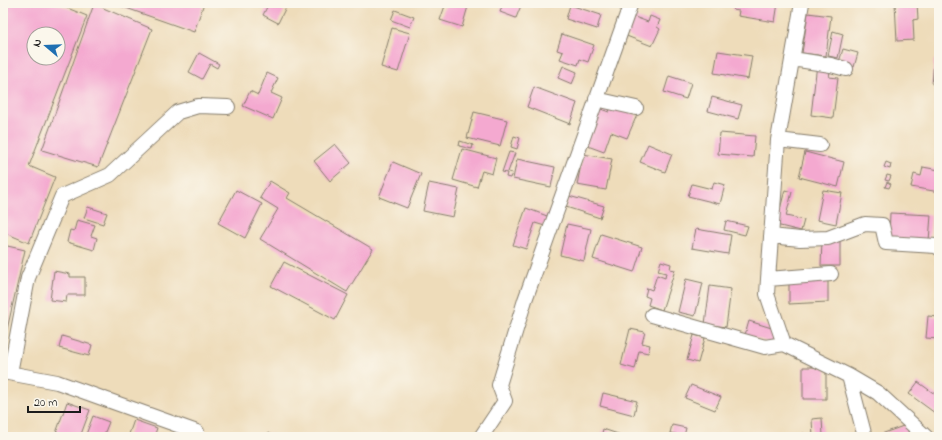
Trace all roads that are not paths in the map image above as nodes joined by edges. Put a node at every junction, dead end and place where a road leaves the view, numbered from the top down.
1 (631, 3) edge
2 (802, 3) edge
3 (792, 59) junction
4 (846, 69) dead end
5 (596, 99) junction
6 (228, 107) dead end
7 (636, 108) dead end
8 (778, 140) junction
9 (820, 145) dead end
10 (771, 236) junction
11 (939, 248) edge
12 (831, 274) dead end
13 (768, 279) junction
14 (652, 315) dead end
15 (784, 344) junction
16 (7, 372) edge
17 (849, 376) junction
18 (197, 432) dead end
19 (481, 437) edge
20 (865, 437) edge
21 (926, 437) edge

1 - 5 street
2 - 3 street
3 - 4 street
3 - 8 street
5 - 7 street
5 - 19 street
6 - 16 street
8 - 9 street
8 - 10 street
10 - 11 street
10 - 13 street
12 - 13 street
13 - 15 street
14 - 15 street
15 - 17 street
16 - 18 street
17 - 20 street
17 - 21 street

